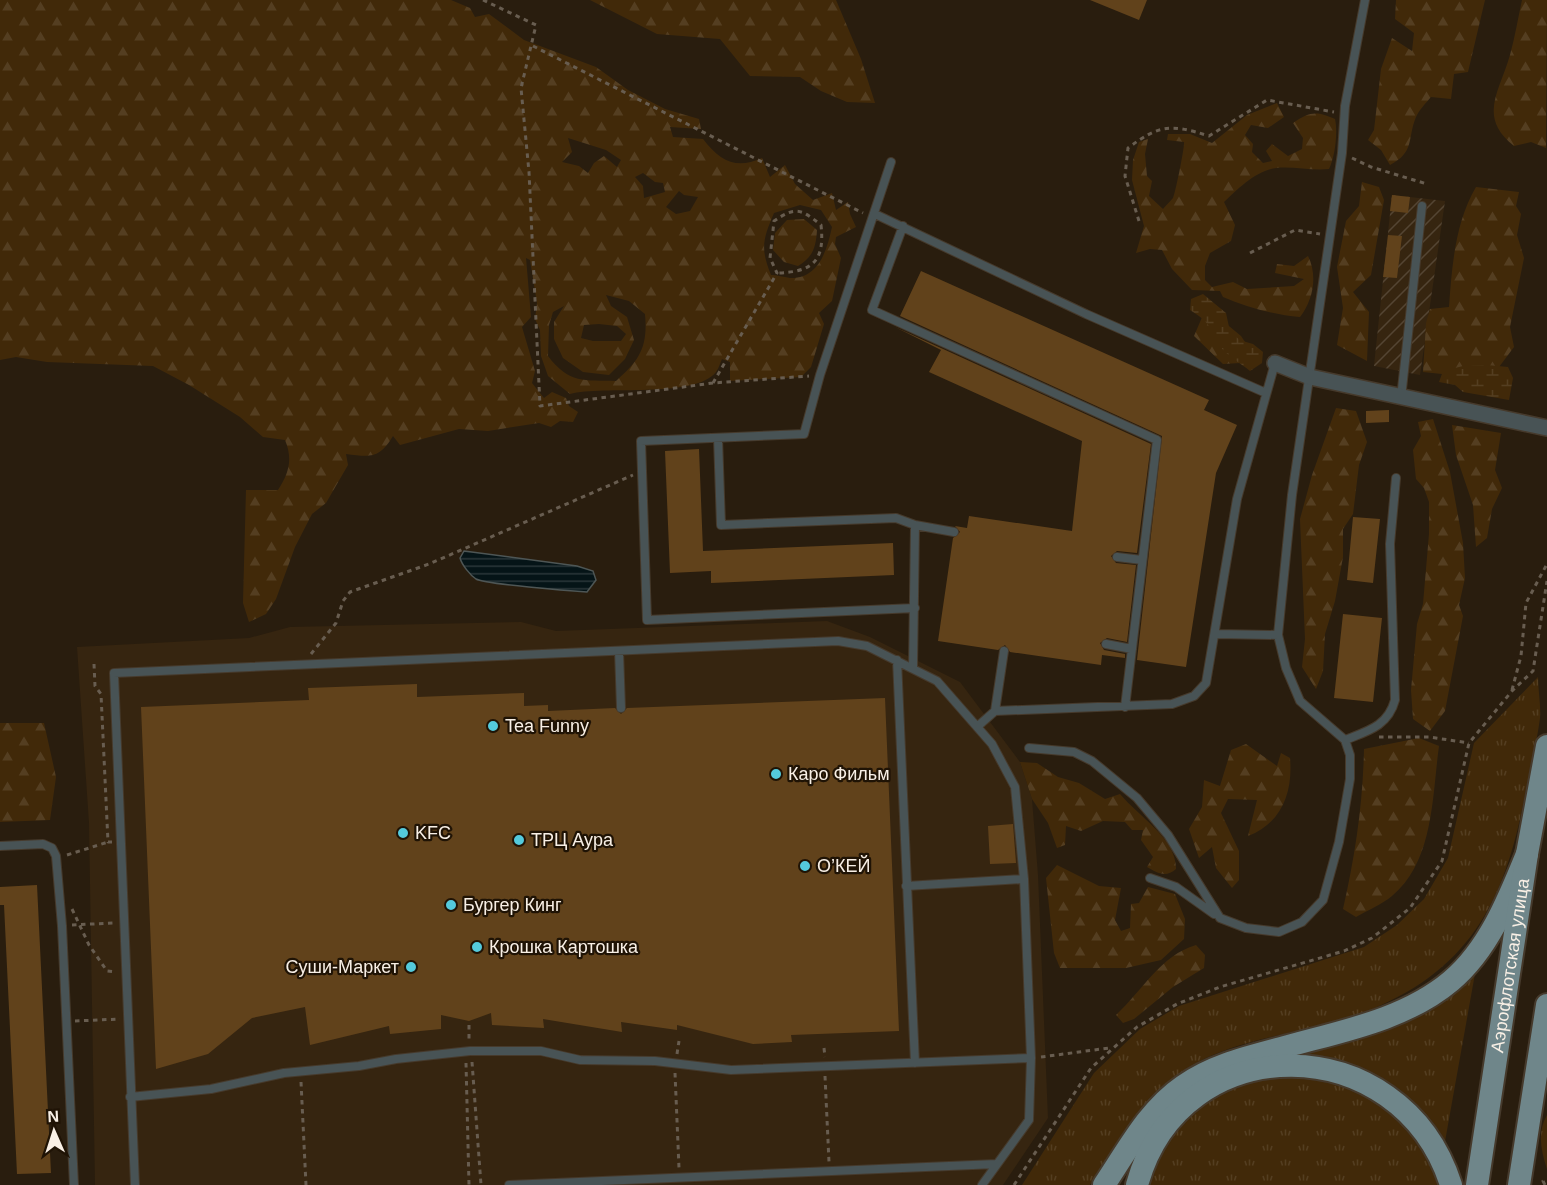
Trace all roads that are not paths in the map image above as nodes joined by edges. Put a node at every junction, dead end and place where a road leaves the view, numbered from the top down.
1 (1365, 0) edge
2 (891, 162) dead end
3 (1422, 206) dead end
4 (874, 216) junction
5 (903, 226) junction
6 (1275, 363) joint
7 (1310, 377) junction
8 (1266, 393) junction
9 (1401, 398) junction
10 (1547, 429) edge
11 (718, 438) junction
12 (1396, 478) dead end
13 (915, 525) junction
14 (954, 532) dead end
15 (1117, 557) dead end
16 (1142, 560) junction
17 (915, 608) junction
18 (1216, 634) junction
19 (1278, 635) junction
20 (1106, 644) dead end
21 (1132, 649) junction
22 (619, 651) junction
23 (1004, 651) dead end
24 (897, 660) junction
25 (914, 668) junction
26 (1125, 707) junction
27 (621, 708) dead end
28 (995, 711) junction
29 (978, 726) junction
30 (1345, 740) junction
31 (1547, 746) edge
32 (1029, 748) dead end
33 (0, 846) edge
34 (1527, 854) junction
35 (1150, 878) dead end
36 (1024, 879) junction
37 (906, 886) junction
38 (1220, 918) junction
39 (1547, 1005) edge
40 (1031, 1058) junction
41 (915, 1063) junction
42 (130, 1097) junction
43 (1529, 1121) junction
44 (996, 1164) junction
45 (74, 1185) edge
46 (135, 1185) edge
47 (509, 1185) edge
48 (982, 1185) edge
49 (1104, 1185) edge
50 (1137, 1185) edge
51 (1451, 1185) edge
52 (1477, 1185) edge
53 (1519, 1185) edge
54 (1535, 1185) edge

1 - 7 lane
2 - 4 lane
3 - 9 lane
4 - 5 lane
4 - 11 lane
5 - 8 lane
5 - 16 lane
6 - 7 street
6 - 8 lane
7 - 9 street
7 - 19 lane
8 - 18 lane
9 - 10 street
11 - 13 lane
11 - 17 lane
12 - 30 lane
13 - 14 lane
13 - 17 lane
15 - 16 lane
16 - 21 lane
17 - 25 lane
18 - 19 lane
18 - 26 lane
19 - 30 lane
20 - 21 lane
21 - 26 lane
22 - 24 lane
22 - 27 lane
22 - 42 lane
23 - 28 lane
24 - 25 lane
24 - 37 lane
25 - 29 lane
26 - 28 lane
28 - 29 lane
29 - 36 lane
30 - 38 lane
31 - 34 main road, Аэрофлотская улица
32 - 38 lane
33 - 45 lane
34 - 49 main road
34 - 52 main road, Аэрофлотская улица
35 - 38 lane
36 - 37 lane
36 - 40 lane
37 - 41 lane
39 - 43 main road
40 - 41 lane
40 - 44 lane
41 - 42 lane
42 - 46 lane
43 - 53 main road
43 - 54 main road
44 - 47 lane
44 - 48 lane
50 - 51 main road

